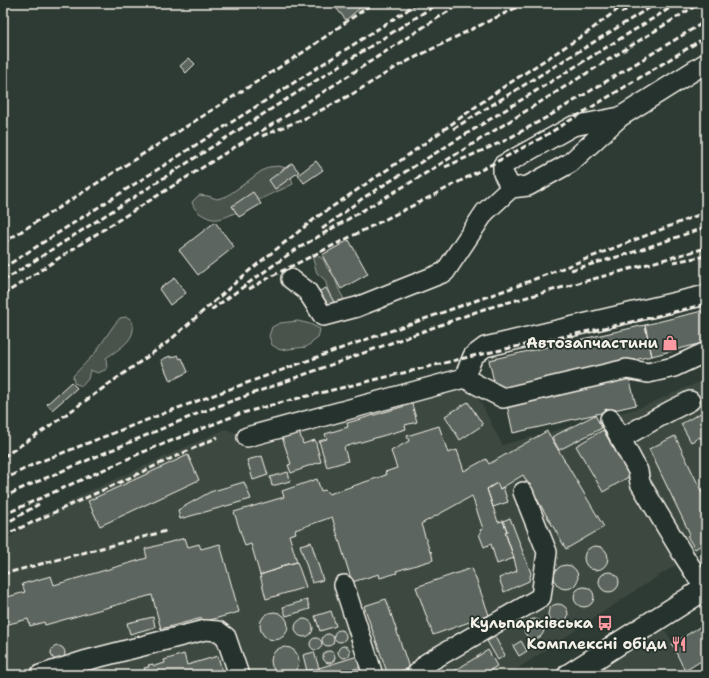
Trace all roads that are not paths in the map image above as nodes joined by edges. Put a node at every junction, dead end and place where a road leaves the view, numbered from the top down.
1 (706, 63) edge
2 (620, 117) junction
3 (511, 188) junction
4 (291, 279) dead end
5 (706, 295) edge
6 (706, 352) edge
7 (464, 378) junction
8 (690, 401) dead end
9 (610, 420) dead end
10 (247, 438) dead end
11 (620, 439) junction
12 (523, 492) dead end
13 (344, 585) dead end
14 (705, 588) edge
15 (40, 675) edge
16 (239, 675) edge
17 (373, 675) edge
18 (416, 675) edge
19 (570, 675) edge

1 - 2 lane
2 - 3 lane
2 - 3 lane
3 - 4 lane
5 - 7 lane
6 - 7 lane
7 - 10 lane
8 - 11 lane
9 - 11 lane
11 - 14 lane
12 - 18 lane
13 - 17 lane
14 - 19 main road
15 - 16 lane

